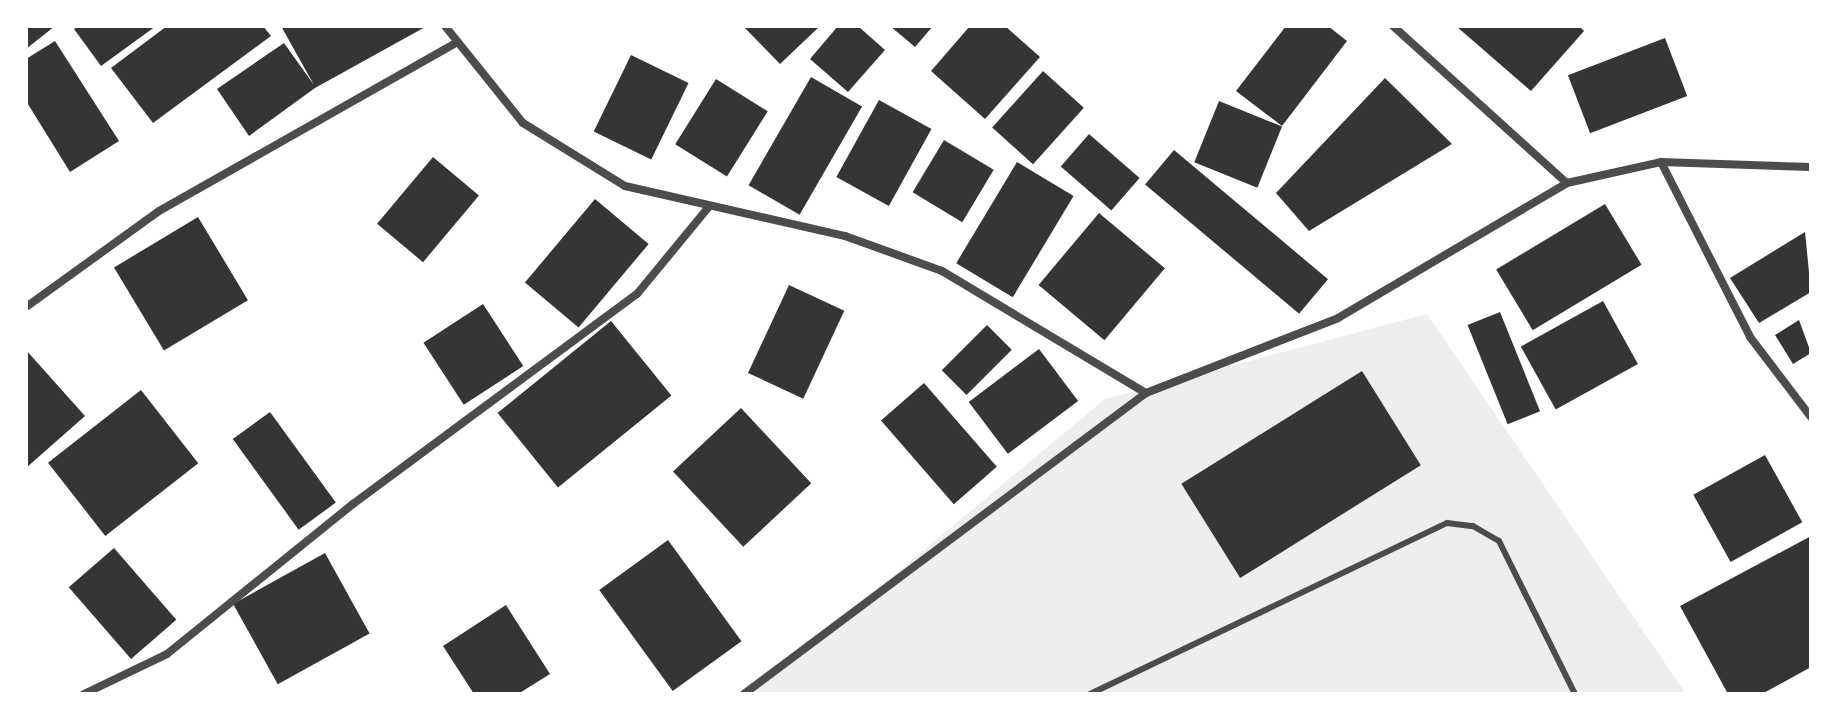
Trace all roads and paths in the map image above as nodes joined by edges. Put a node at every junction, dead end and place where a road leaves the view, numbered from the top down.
1 (445, 26) edge
2 (1393, 26) edge
3 (454, 44) junction
4 (1661, 162) junction
5 (1811, 167) edge
6 (1567, 183) junction
7 (708, 208) junction
8 (26, 307) edge
9 (1146, 393) junction
10 (1811, 417) edge
11 (84, 694) edge
12 (744, 694) edge
13 (1090, 694) edge
14 (1575, 694) edge

1 - 3 street
2 - 6 street
3 - 7 street
3 - 8 street
4 - 5 street
4 - 6 street
4 - 10 street
6 - 9 street
7 - 9 street
7 - 11 street
9 - 12 street
13 - 14 lane

